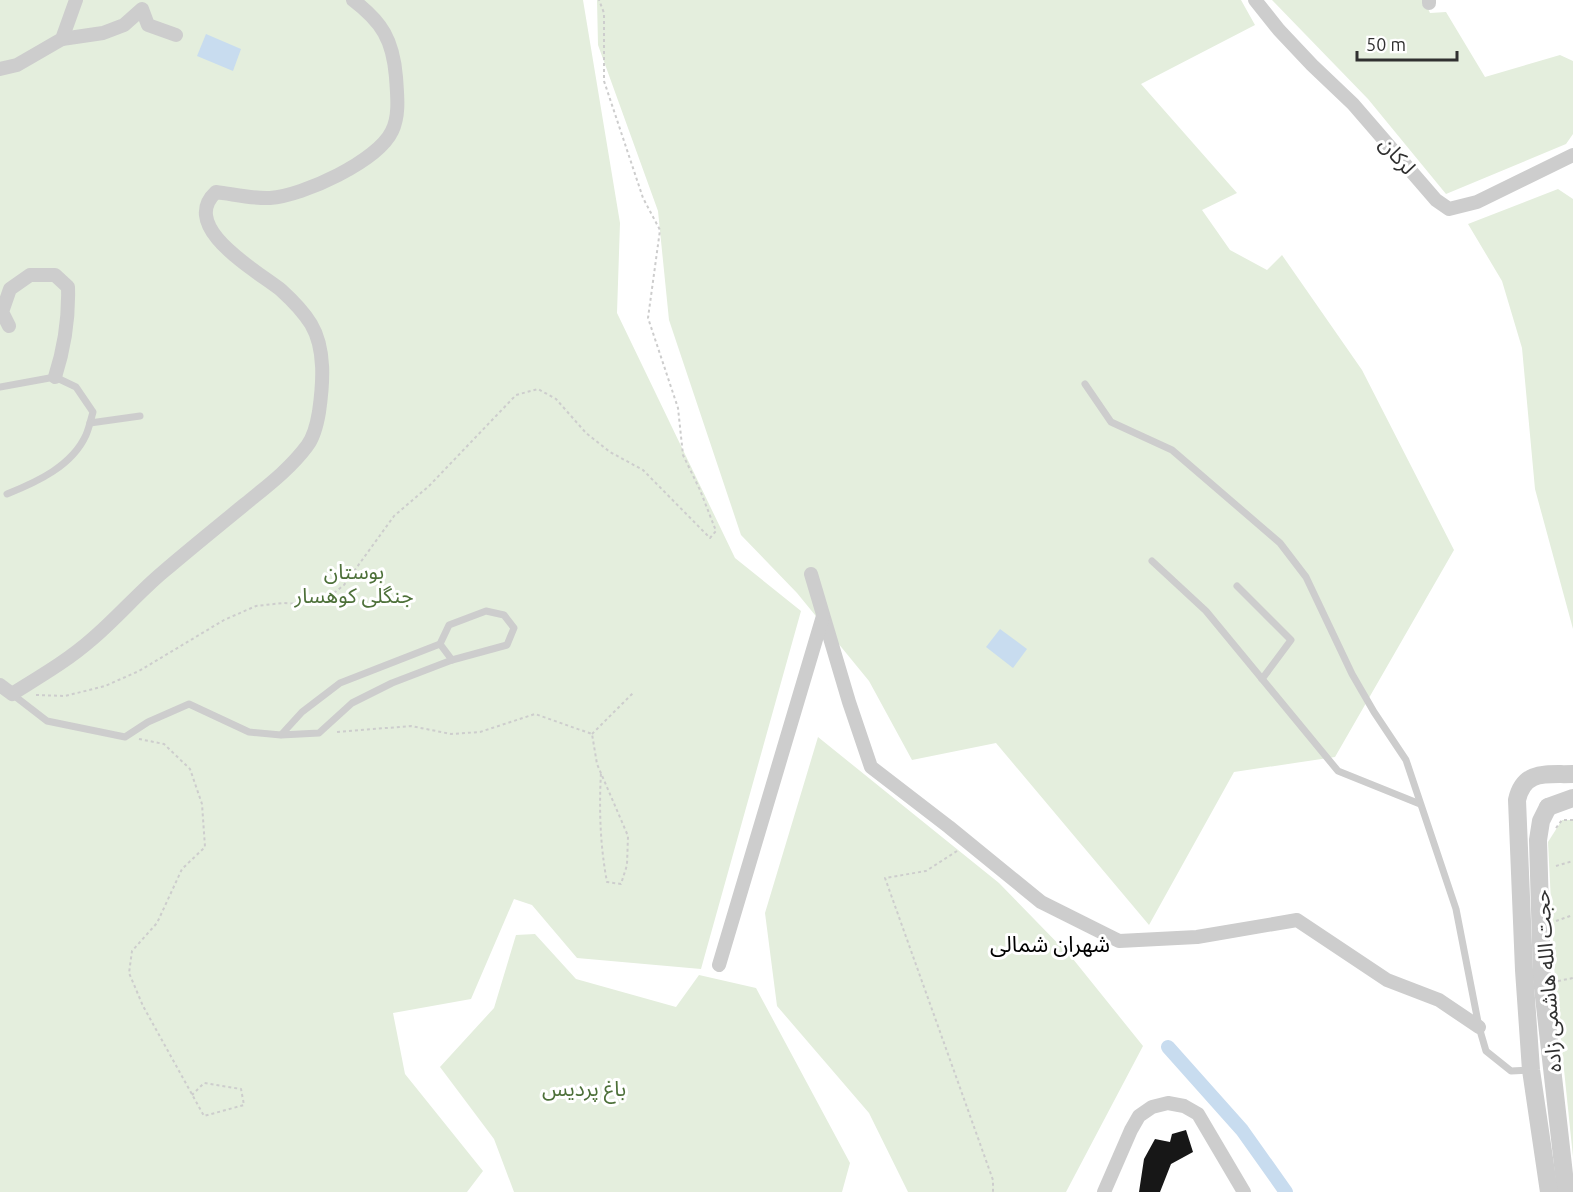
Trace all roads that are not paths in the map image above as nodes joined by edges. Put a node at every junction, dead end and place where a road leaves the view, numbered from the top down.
1 (76, 0) edge
2 (353, 0) edge
3 (1256, 0) edge
4 (176, 35) dead end
5 (62, 39) junction
6 (0, 69) edge
7 (1573, 155) edge
8 (9, 326) dead end
9 (55, 377) junction
10 (1085, 384) dead end
11 (0, 387) edge
12 (140, 416) dead end
13 (90, 423) junction
14 (7, 494) dead end
15 (1152, 561) dead end
16 (811, 574) dead end
17 (1237, 586) dead end
18 (824, 616) junction
19 (440, 644) junction
20 (452, 660) junction
21 (1262, 679) junction
22 (0, 685) edge
23 (12, 694) junction
24 (281, 735) junction
25 (1573, 774) edge
26 (1520, 787) junction
27 (1573, 798) edge
28 (1420, 804) junction
29 (1548, 807) junction
30 (719, 965) dead end
31 (1479, 1027) junction
32 (1532, 1070) junction
33 (1104, 1192) edge
34 (1244, 1192) edge
35 (1549, 1192) edge
36 (1566, 1192) edge

1 - 5 street
2 - 23 street
3 - 7 street, لرکان
4 - 5 street
5 - 6 street
8 - 9 street
9 - 11 lane
9 - 13 lane
10 - 28 lane
12 - 13 lane
13 - 14 lane
15 - 21 lane
16 - 18 street
17 - 21 lane
18 - 30 street
18 - 31 street
19 - 20 lane
19 - 20 lane
19 - 24 lane
20 - 24 lane
21 - 28 lane
22 - 23 street
23 - 24 lane
25 - 26 street
26 - 29 street
26 - 32 street
27 - 29 street
28 - 31 lane
29 - 36 street, حجت الله هاشمی زاده
31 - 32 lane
32 - 35 street
33 - 34 street

